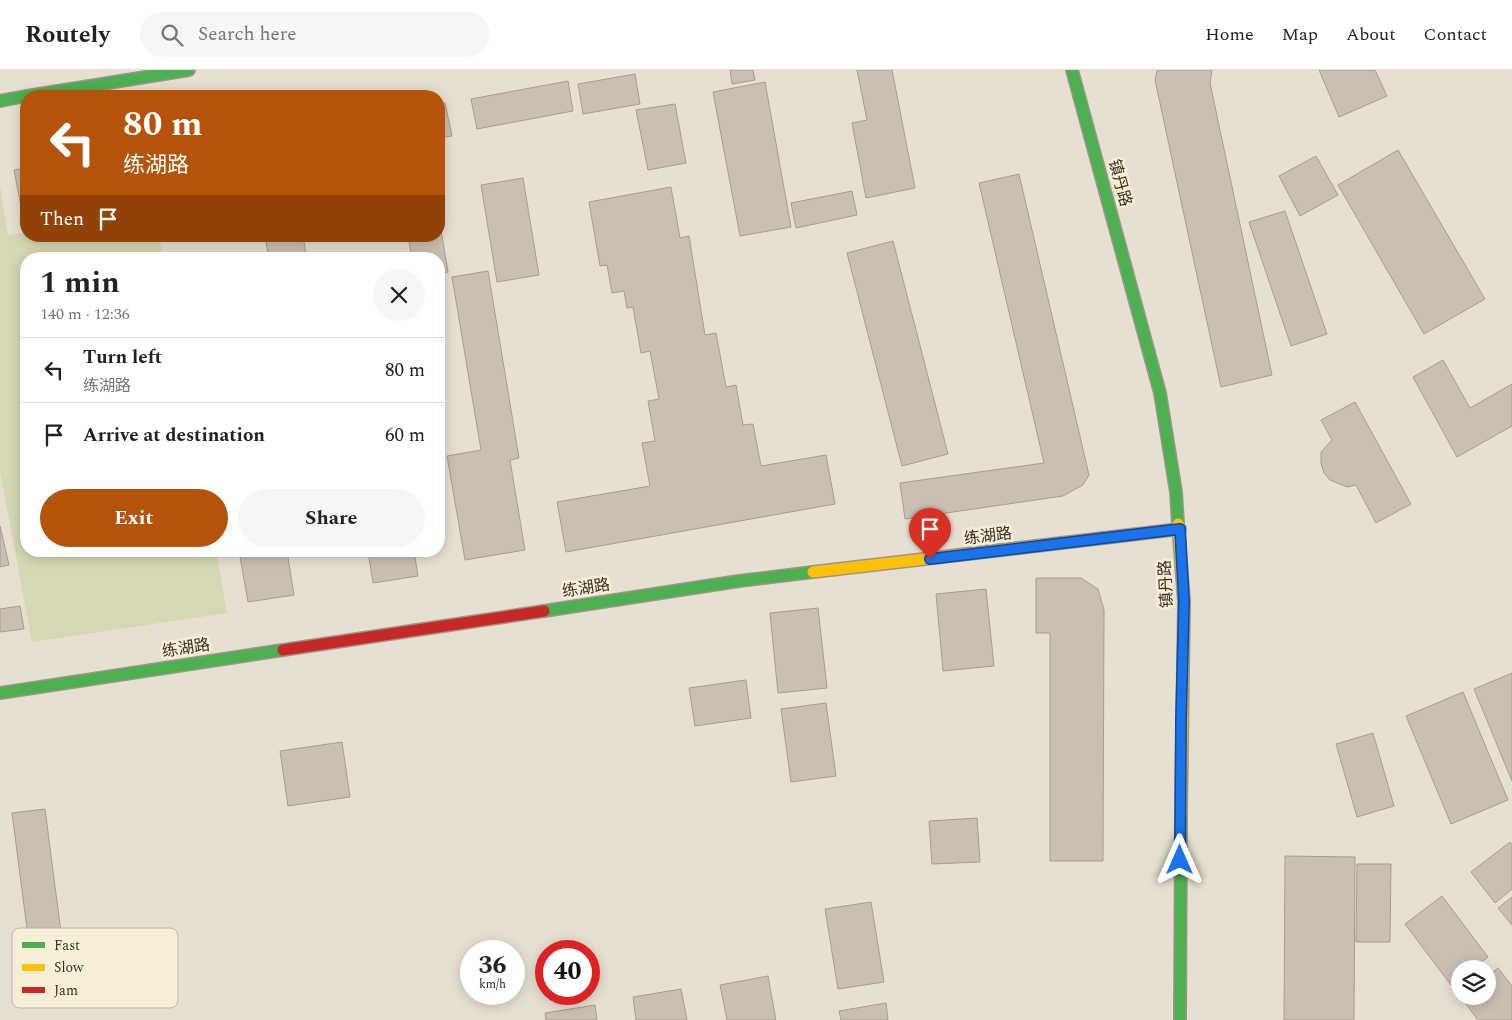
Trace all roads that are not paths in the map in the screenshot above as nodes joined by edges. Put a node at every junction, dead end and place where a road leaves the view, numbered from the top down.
1 (189, 70) edge
2 (1072, 70) edge
3 (64, 90) edge
4 (20, 97) edge
5 (0, 101) edge
6 (1180, 529) junction
7 (0, 693) edge
8 (1180, 1020) edge

1 - 3 street
2 - 6 street, 镇丹路
4 - 5 street
6 - 7 street, 练湖路
6 - 8 street, 镇丹路

